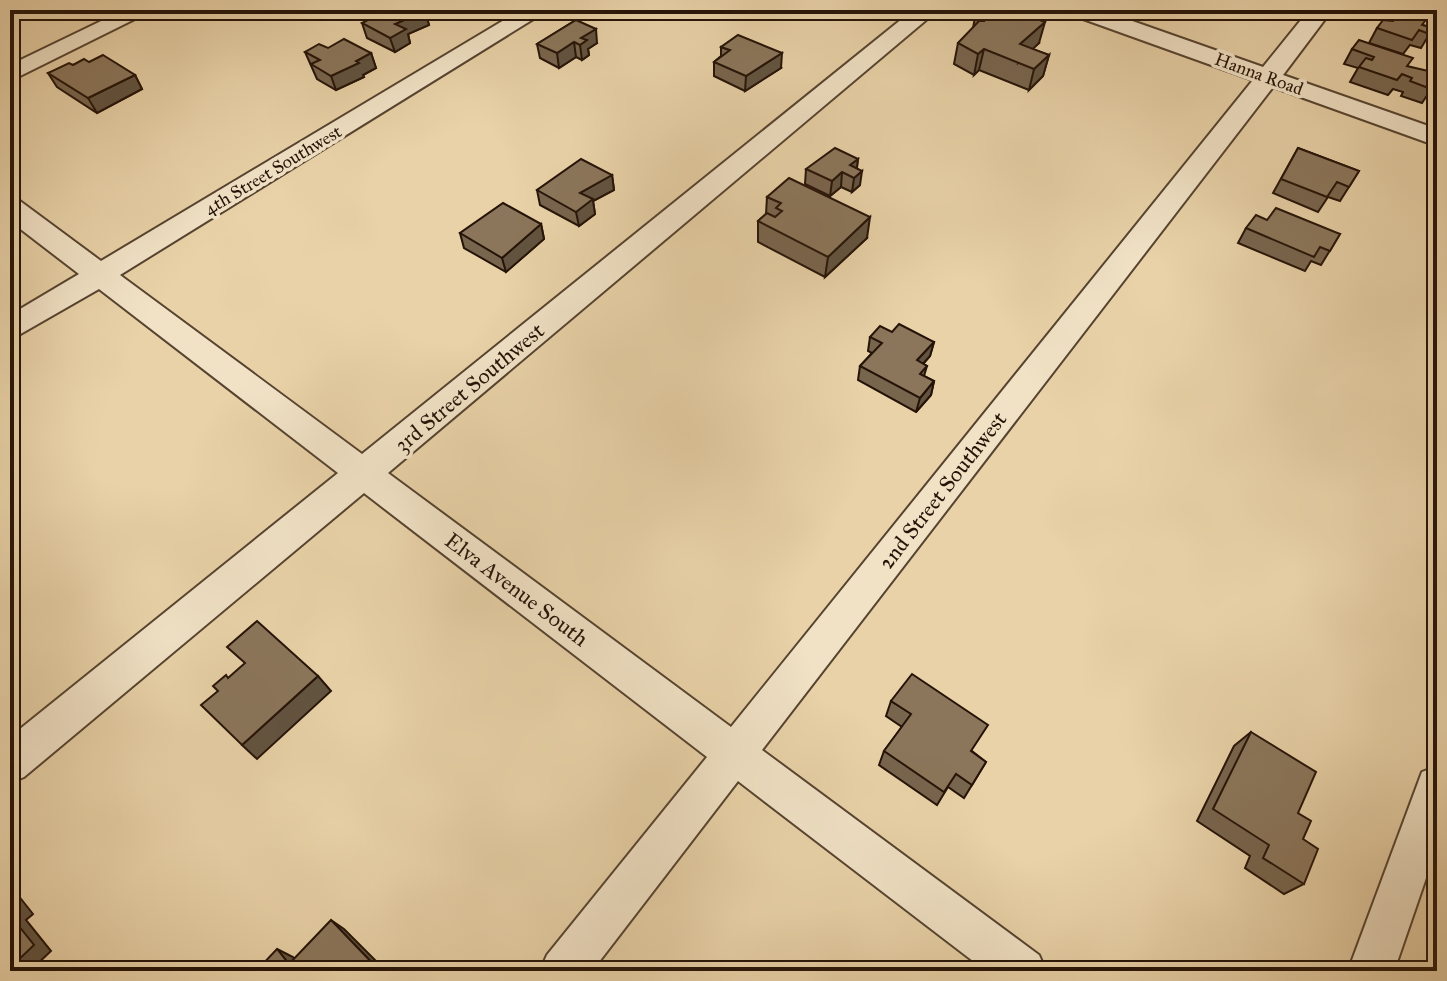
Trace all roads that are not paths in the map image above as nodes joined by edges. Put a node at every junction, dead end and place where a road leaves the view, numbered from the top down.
1 (142, 10) edge
2 (537, 10) edge
3 (927, 10) edge
4 (1080, 10) edge
5 (1321, 10) edge
6 (10, 74) edge
7 (1268, 77) junction
8 (1437, 138) edge
9 (10, 207) edge
10 (100, 275) junction
11 (10, 329) edge
12 (364, 474) junction
13 (735, 754) junction
14 (10, 763) edge
15 (1437, 786) edge
16 (1376, 969) edge
17 (563, 971) edge
18 (1023, 971) edge

1 - 6 street
2 - 10 street, 4th Street Southwest
3 - 12 street, 3rd Street Southwest
4 - 7 street, Hanna Road
5 - 7 street, 2nd Street Southwest
7 - 8 street, Hanna Road
7 - 13 street, 2nd Street Southwest
9 - 10 street, Elva Avenue South
10 - 11 street, 4th Street Southwest
10 - 12 street, Elva Avenue South
12 - 13 street, Elva Avenue South
12 - 14 street, 3rd Street Southwest
13 - 17 street, 2nd Street Southwest
13 - 18 street, Elva Avenue South
15 - 16 street

